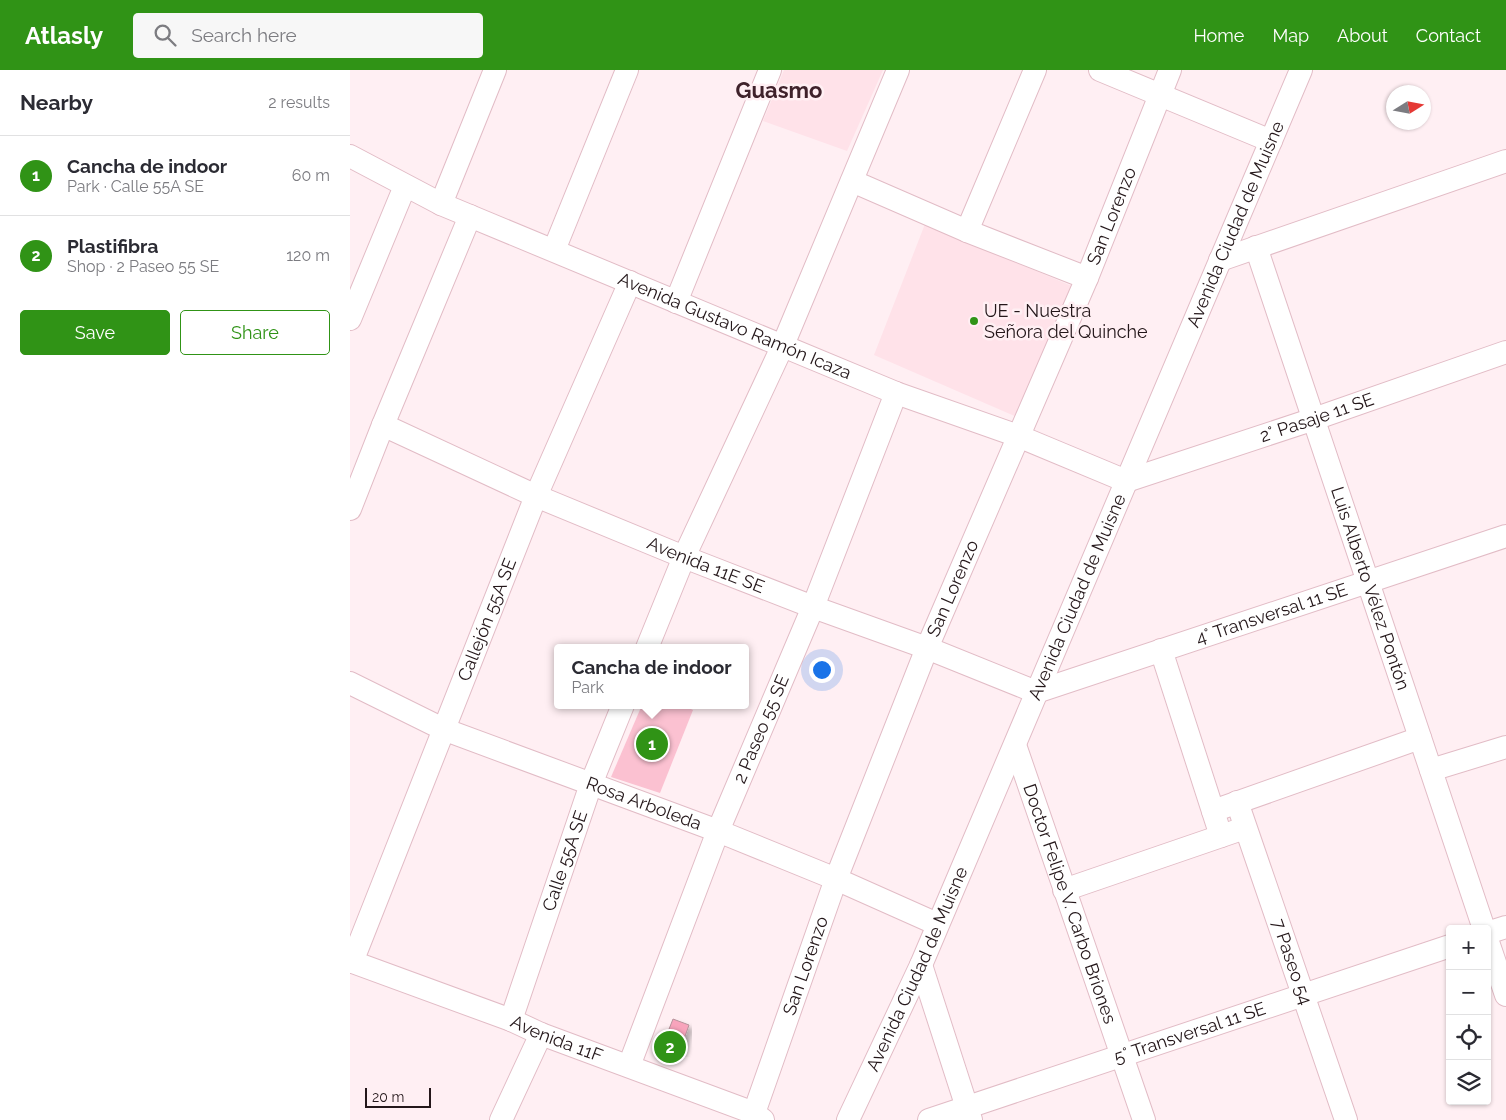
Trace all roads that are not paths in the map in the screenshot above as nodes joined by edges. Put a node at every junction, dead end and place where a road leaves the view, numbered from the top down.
1 (495, 70) edge
2 (627, 70) edge
3 (770, 70) edge
4 (898, 70) edge
5 (1035, 70) edge
6 (1100, 70) edge
7 (1170, 70) edge
8 (1301, 70) edge
9 (1160, 95) junction
10 (1271, 141) junction
11 (350, 156) edge
12 (1506, 161) edge
13 (852, 181) junction
14 (405, 186) junction
15 (441, 204) junction
16 (470, 216) junction
17 (967, 232) junction
18 (1256, 247) junction
19 (554, 250) junction
20 (1220, 260) junction
21 (1087, 278) junction
22 (630, 282) junction
23 (676, 302) junction
24 (350, 319) edge
25 (783, 345) junction
26 (1506, 352) edge
27 (896, 393) junction
28 (1314, 419) junction
29 (383, 424) junction
30 (1018, 436) junction
31 (1126, 481) junction
32 (536, 496) junction
33 (350, 509) edge
34 (1506, 536) edge
35 (684, 557) junction
36 (1368, 582) junction
37 (813, 607) junction
38 (649, 644) edge
39 (927, 648) junction
40 (1161, 650) junction
41 (350, 683) edge
42 (1036, 692) junction
43 (621, 709) edge
44 (444, 729) junction
45 (1420, 738) junction
46 (1015, 744) junction
47 (1506, 747) edge
48 (1431, 770) junction
49 (591, 784) junction
50 (1237, 802) junction
51 (1213, 811) junction
52 (1246, 827) junction
53 (718, 831) junction
54 (1221, 836) junction
55 (836, 878) junction
56 (1064, 890) junction
57 (937, 924) junction
58 (1483, 925) edge
59 (1506, 927) edge
60 (1491, 932) edge
61 (1446, 947) edge
62 (1491, 951) edge
63 (351, 962) edge
64 (920, 965) junction
65 (1303, 995) junction
66 (1506, 995) edge
67 (510, 1020) junction
68 (541, 1034) junction
69 (1121, 1056) junction
70 (629, 1066) junction
71 (969, 1114) edge
72 (759, 1116) edge
73 (501, 1120) edge
74 (848, 1120) edge
75 (929, 1120) edge
76 (1144, 1120) edge
77 (1346, 1120) edge

1 - 15 street
2 - 19 street
3 - 23 street
4 - 13 street
5 - 17 street
6 - 9 street
7 - 9 street, San Lorenzo
8 - 10 street, Avenida Ciudad de Muisne
9 - 10 street
9 - 21 street, San Lorenzo
10 - 20 street, Avenida Ciudad de Muisne
11 - 14 street, Avenida Gustavo Ramón Icaza
12 - 18 street
13 - 17 street
13 - 25 street
14 - 15 street, Avenida Gustavo Ramón Icaza
14 - 24 street
15 - 16 street, Avenida Gustavo Ramón Icaza
16 - 19 street, Avenida Gustavo Ramón Icaza
16 - 29 street
17 - 21 street
18 - 20 street
18 - 28 street, Luis Alberto Vélez Pontón
19 - 22 street, Avenida Gustavo Ramón Icaza
20 - 31 street, Avenida Ciudad de Muisne
21 - 30 street, San Lorenzo
22 - 23 street, Avenida Gustavo Ramón Icaza
22 - 32 street, Callejón 55A SE
23 - 25 street, Avenida Gustavo Ramón Icaza
25 - 27 street, Avenida Gustavo Ramón Icaza
25 - 35 street
26 - 28 street, 2° Pasaje 11 SE
27 - 30 street, Avenida Gustavo Ramón Icaza
27 - 37 street, 2 Paseo 55 SE
28 - 31 street, 2° Pasaje 11 SE
28 - 36 street, Luis Alberto Vélez Pontón
29 - 32 street, Avenida 11E SE
29 - 33 street
30 - 31 street, Avenida Gustavo Ramón Icaza
30 - 39 street, San Lorenzo
31 - 42 street, Avenida Ciudad de Muisne
32 - 35 street, Avenida 11E SE
32 - 44 street, Callejón 55A SE
34 - 36 street, 4° Transversal 11 SE
35 - 37 street, Avenida 11E SE
35 - 38 street
36 - 40 street, 4° Transversal 11 SE
36 - 45 street, Luis Alberto Vélez Pontón
37 - 39 street, Avenida 11E SE
37 - 53 street, 2 Paseo 55 SE
39 - 42 street, Avenida 11E SE
39 - 55 street, San Lorenzo
40 - 42 street, 4° Transversal 11 SE
40 - 51 street
41 - 44 street, Rosa Arboleda
42 - 46 street, Avenida Ciudad de Muisne
43 - 49 street, Calle 55A SE
44 - 49 street, Rosa Arboleda
44 - 63 street, Callejón 55A SE
45 - 48 street, Luis Alberto Vélez Pontón
45 - 50 street
46 - 56 street, Doctor Felipe V. Carbo Briones
46 - 57 street, Avenida Ciudad de Muisne
47 - 48 street
48 - 58 street, Luis Alberto Vélez Pontón
49 - 53 street, Rosa Arboleda
49 - 67 street, Calle 55A SE
50 - 51 street
50 - 52 street, 7 Paseo 54
51 - 54 street
52 - 54 street
52 - 65 street, 7 Paseo 54
53 - 55 street, Rosa Arboleda
53 - 70 street, 2 Paseo 55 SE
54 - 56 street
55 - 57 street, Rosa Arboleda
55 - 72 street, San Lorenzo
56 - 69 street, Doctor Felipe V. Carbo Briones
57 - 64 street, Avenida Ciudad de Muisne
59 - 60 street
61 - 65 street, 5° Transversal 11 SE
62 - 66 street
63 - 67 street, Avenida 11F
64 - 71 street
64 - 74 street, Avenida Ciudad de Muisne
65 - 69 street, 5° Transversal 11 SE
65 - 77 street, 7 Paseo 54
67 - 68 street, Avenida 11F
68 - 70 street, Avenida 11F
68 - 73 street
69 - 71 street, 5° Transversal 11 SE
69 - 76 street, Doctor Felipe V. Carbo Briones
70 - 72 street, Avenida 11F
71 - 75 street, 5° Transversal 11 SE

